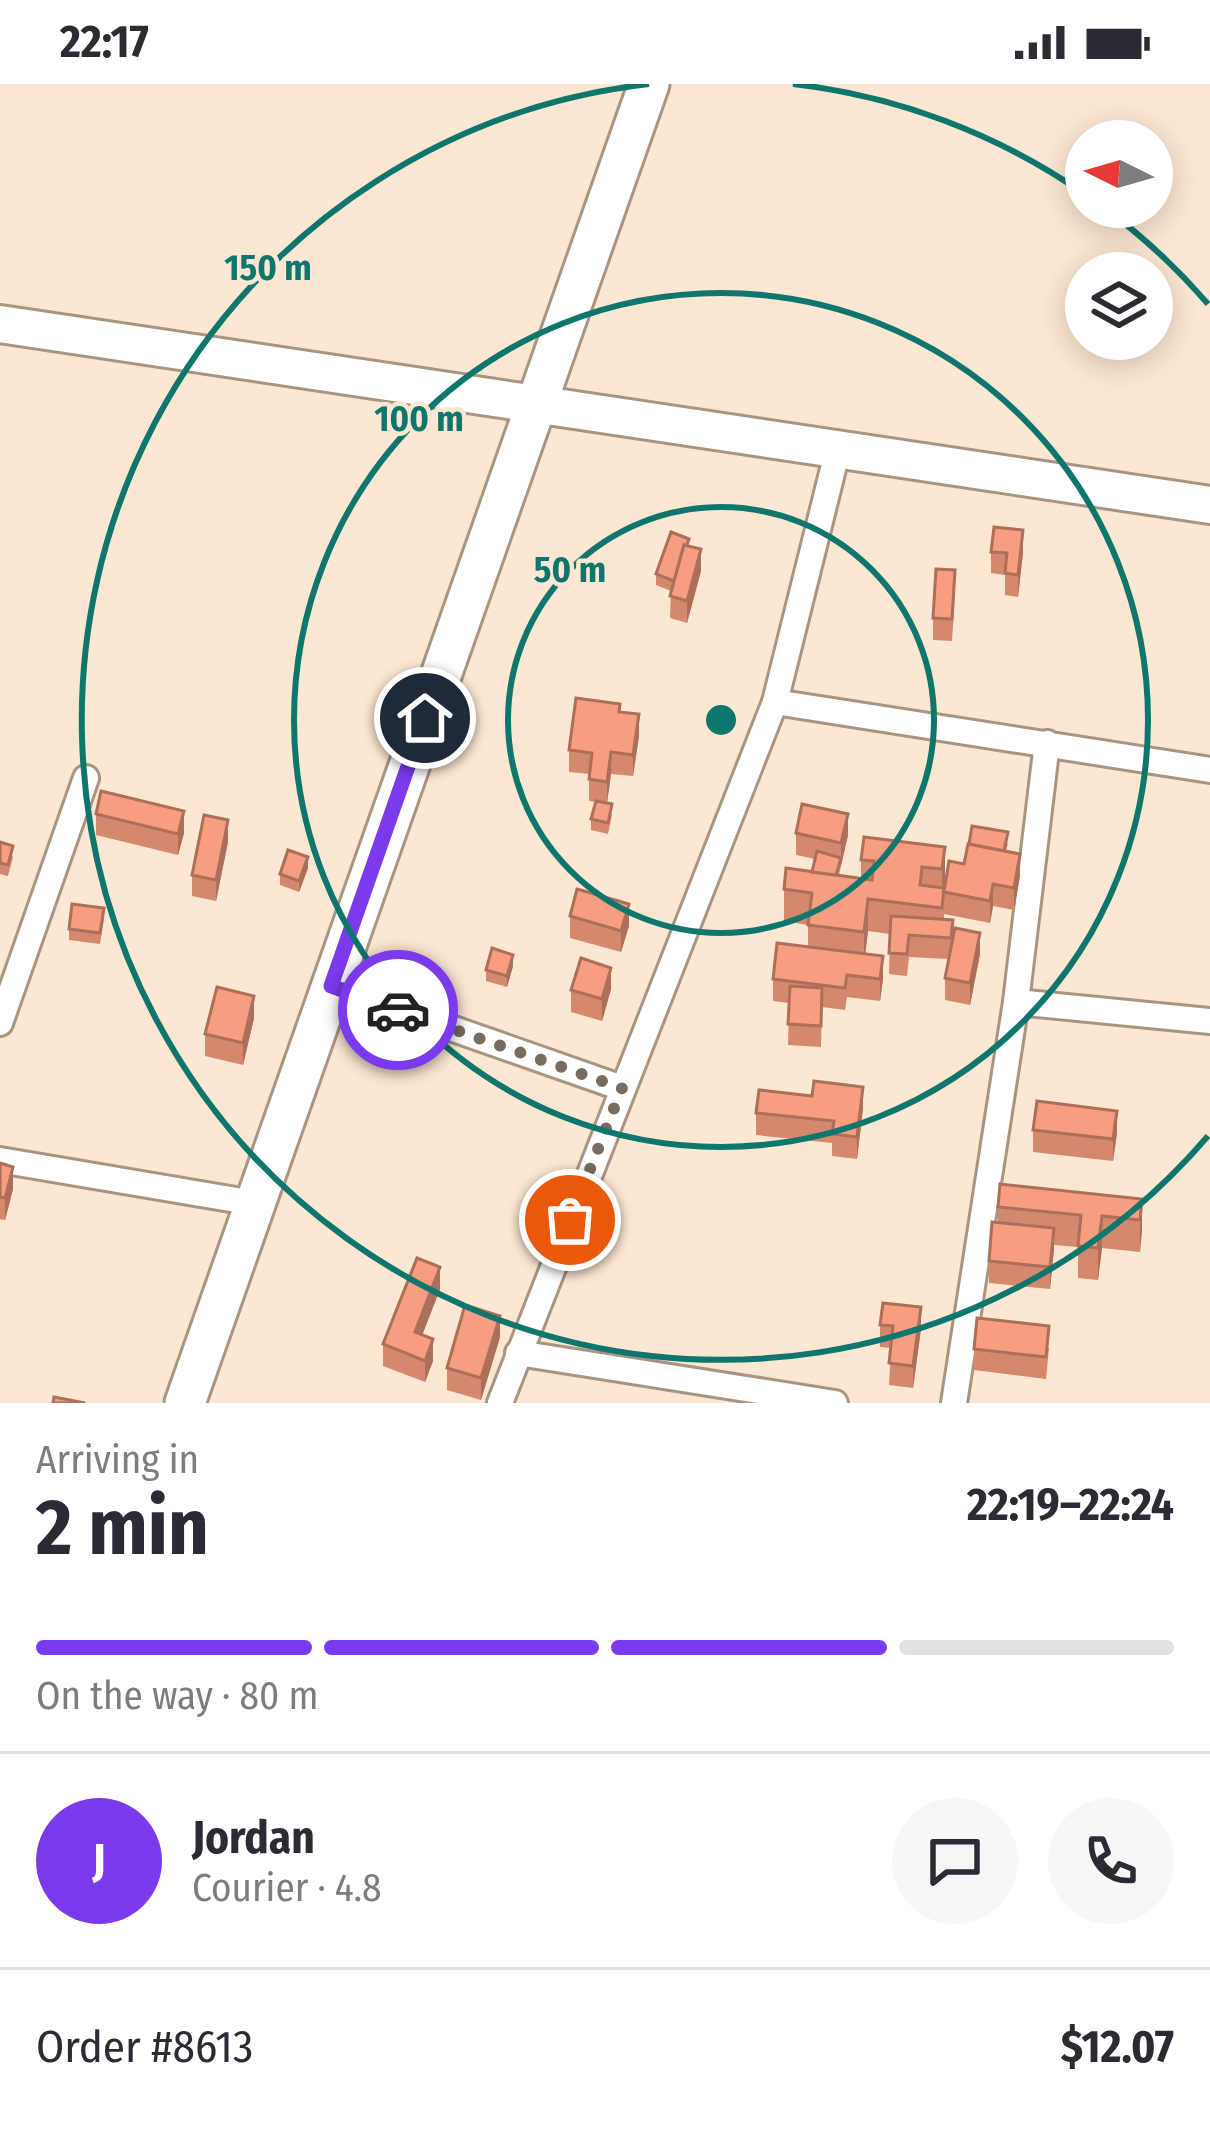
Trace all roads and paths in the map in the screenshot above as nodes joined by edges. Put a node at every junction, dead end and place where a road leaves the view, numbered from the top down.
1 (649, 84) edge
2 (0, 324) edge
3 (534, 405) junction
4 (838, 449) junction
5 (1210, 505) edge
6 (775, 702) junction
7 (1047, 743) junction
8 (1210, 770) edge
9 (86, 778) dead end
10 (331, 986) junction
11 (1016, 1001) junction
12 (1210, 1022) edge
13 (0, 1024) edge
14 (622, 1088) junction
15 (0, 1160) edge
16 (254, 1203) junction
17 (518, 1353) junction
18 (184, 1403) edge
19 (500, 1403) edge
20 (835, 1403) edge
21 (954, 1403) edge

1 - 3 main road
2 - 3 street
3 - 4 street
3 - 10 main road
4 - 5 street
4 - 6 street
6 - 7 street
6 - 14 street
7 - 8 street
7 - 11 street
9 - 13 street
10 - 14 street
10 - 16 main road
11 - 12 street
11 - 21 street
14 - 17 street
15 - 16 street
16 - 18 main road
17 - 19 street
17 - 20 street

